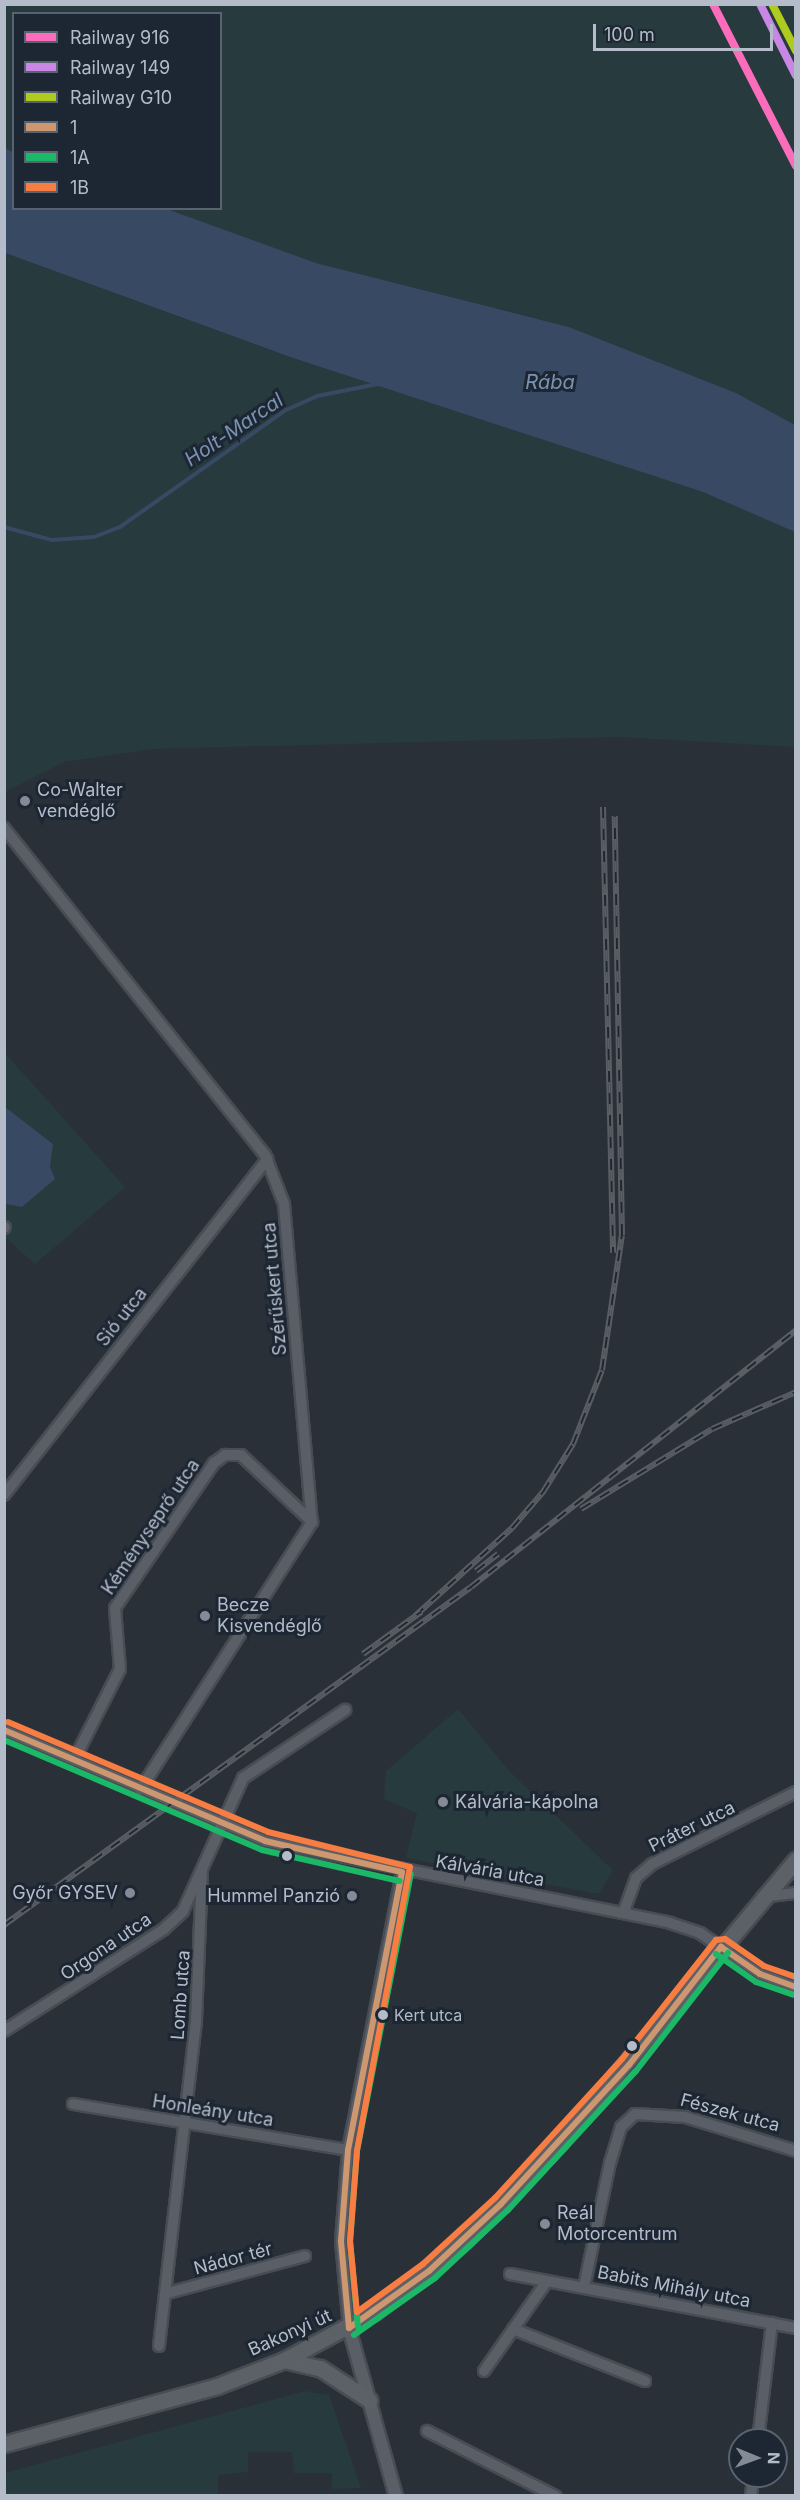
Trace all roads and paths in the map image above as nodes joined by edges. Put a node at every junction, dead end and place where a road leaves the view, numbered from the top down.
1 (4, 828) edge
2 (267, 1159) junction
3 (4, 1495) edge
4 (312, 1522) junction
5 (345, 1710) dead end
6 (4, 1730) edge
7 (74, 1760) junction
8 (140, 1790) junction
9 (795, 1792) edge
10 (220, 1825) junction
11 (795, 1860) edge
12 (201, 1868) junction
13 (402, 1872) junction
14 (795, 1893) edge
15 (762, 1897) junction
16 (624, 1911) junction
17 (721, 1947) junction
18 (795, 1987) edge
19 (4, 2031) edge
20 (73, 2104) dead end
21 (186, 2124) junction
22 (348, 2150) junction
23 (795, 2151) edge
24 (305, 2256) dead end
25 (510, 2274) dead end
26 (547, 2281) junction
27 (584, 2287) junction
28 (168, 2293) junction
29 (772, 2323) junction
30 (349, 2328) junction
31 (795, 2328) edge
32 (513, 2329) junction
33 (159, 2346) dead end
34 (284, 2360) junction
35 (484, 2371) dead end
36 (645, 2381) dead end
37 (369, 2400) junction
38 (759, 2428) edge
39 (427, 2431) dead end
40 (4, 2444) edge
41 (396, 2496) edge
42 (555, 2496) edge

1 - 2 street, Szérűskert utca
2 - 3 street, Sió utca
2 - 4 street, Szérűskert utca
4 - 7 street, Kéményseprő utca
4 - 8 street
5 - 10 street, Lomb utca
6 - 7 street, Kálvária utca
7 - 8 street, Kálvária utca
8 - 10 street, Kálvária utca
9 - 16 street, Práter utca
10 - 12 street, Lomb utca
10 - 13 street, Kálvária utca
11 - 15 main road, Bakonyi út
12 - 19 street, Orgona utca
12 - 21 street, Lomb utca
13 - 16 street, Kálvária utca
13 - 22 street
14 - 15 street
15 - 17 main road, Bakonyi út
16 - 17 street, Kálvária utca
17 - 18 street, Kálvária utca
17 - 30 main road, Bakonyi út
20 - 21 street, Honleány utca
21 - 22 street, Honleány utca
21 - 28 street, Lomb utca
22 - 30 street
23 - 27 street, Fészek utca
24 - 28 street, Nádor tér
25 - 26 street, Babits Mihály utca
26 - 27 street, Babits Mihály utca
26 - 32 street
27 - 29 street, Babits Mihály utca
28 - 33 street, Lomb utca
29 - 31 street, Babits Mihály utca
29 - 38 street
30 - 34 main road, Bakonyi út
30 - 37 street
32 - 35 street
32 - 36 street
34 - 37 main road
34 - 40 main road, Bakonyi út
37 - 41 street
39 - 42 street

